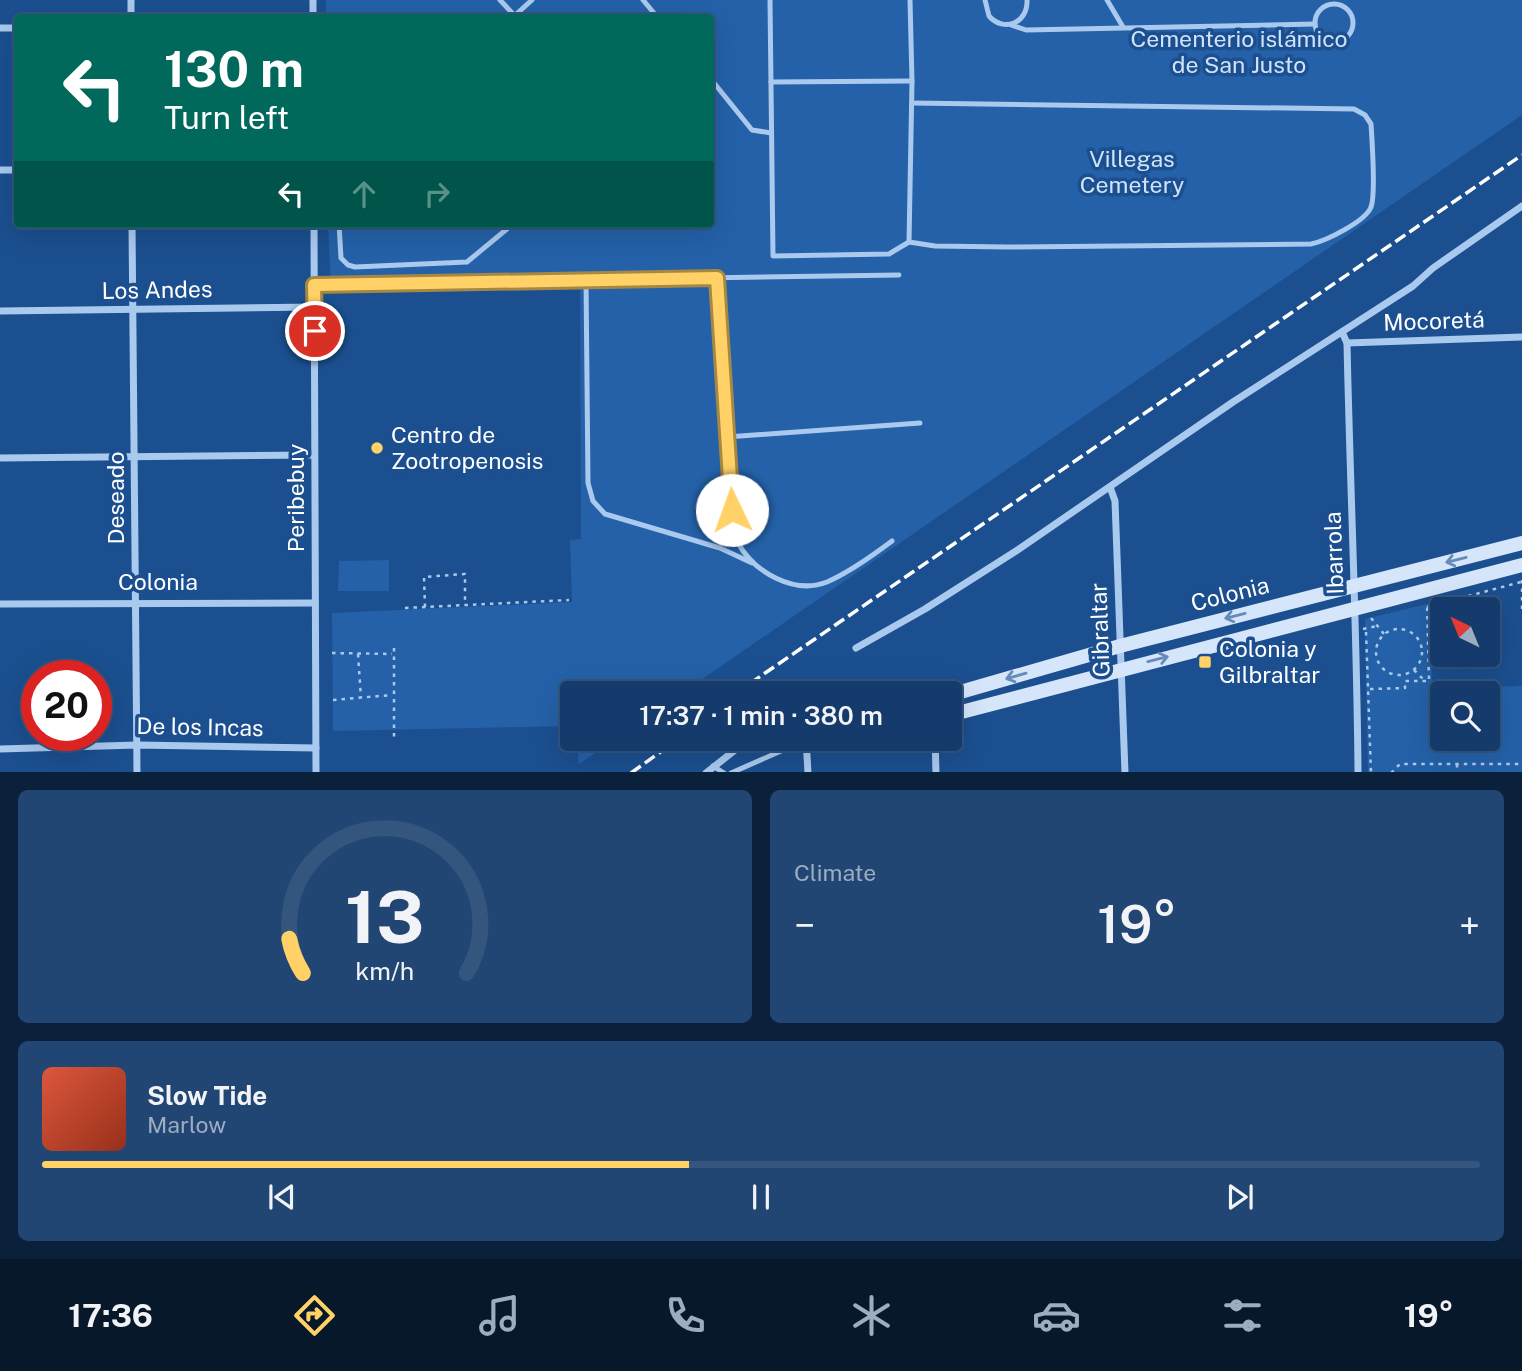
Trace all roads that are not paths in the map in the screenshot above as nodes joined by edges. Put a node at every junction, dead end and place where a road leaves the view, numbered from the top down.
1 (500, 0) edge
2 (532, 0) edge
3 (643, 0) edge
4 (770, 0) edge
5 (910, 0) edge
6 (985, 0) edge
7 (1027, 0) edge
8 (1107, 0) edge
9 (512, 14) edge
10 (517, 14) edge
11 (655, 14) edge
12 (1011, 24) junction
13 (1315, 24) junction
14 (1123, 27) junction
15 (912, 81) junction
16 (771, 82) junction
17 (714, 83) edge
18 (912, 103) junction
19 (771, 132) junction
20 (1522, 206) edge
21 (132, 228) edge
22 (314, 228) edge
23 (339, 228) edge
24 (509, 228) edge
25 (909, 242) junction
26 (899, 275) dead end
27 (717, 278) junction
28 (586, 280) junction
29 (314, 285) junction
30 (315, 307) junction
31 (132, 310) junction
32 (0, 311) edge
33 (1342, 332) junction
34 (1522, 337) edge
35 (1347, 343) junction
36 (920, 423) dead end
37 (727, 437) junction
38 (314, 455) junction
39 (135, 456) junction
40 (0, 458) edge
41 (1110, 488) junction
42 (892, 541) dead end
43 (1522, 543) edge
44 (1522, 565) edge
45 (760, 568) junction
46 (1353, 586) junction
47 (315, 603) junction
48 (0, 604) edge
49 (135, 605) junction
50 (1356, 608) junction
51 (1120, 646) junction
52 (856, 648) dead end
53 (1122, 668) junction
54 (962, 692) edge
55 (962, 712) edge
56 (137, 746) junction
57 (0, 748) edge
58 (316, 748) junction
59 (733, 751) edge
60 (781, 751) edge
61 (807, 751) edge
62 (935, 751) edge
63 (713, 766) junction
64 (137, 772) edge
65 (316, 772) edge
66 (706, 772) edge
67 (724, 772) edge
68 (731, 772) edge
69 (808, 772) edge
70 (936, 772) edge
71 (1125, 772) edge
72 (1358, 772) edge

1 - 9 lane
2 - 10 lane
3 - 11 lane
4 - 16 lane
5 - 15 lane
6 - 12 lane
7 - 12 lane
8 - 14 lane
12 - 14 lane
13 - 13 lane
13 - 14 lane
15 - 16 lane
15 - 18 lane
16 - 19 lane
17 - 19 lane
18 - 25 lane
18 - 25 lane
19 - 25 lane
20 - 33 street
21 - 31 street, Deseado
22 - 29 street, Peribebuy
23 - 24 lane
26 - 27 lane
27 - 28 lane
27 - 37 lane
28 - 29 lane
28 - 45 lane
29 - 30 street, Peribebuy
30 - 31 street, Los Andes
30 - 38 street, Peribebuy
31 - 32 street, Los Andes
31 - 39 street, Deseado
33 - 35 street, Ibarrola
33 - 41 street
34 - 35 street, Mocoretá
35 - 46 street, Ibarrola
36 - 37 lane
37 - 45 lane
38 - 39 street
38 - 47 street, Peribebuy
39 - 40 street
39 - 49 street, Deseado
41 - 51 street, Gibraltar
41 - 52 street
42 - 45 lane
43 -> 46 street, Colonia
44 - 50 street, Colonia
46 - 50 street, Ibarrola
46 -> 51 street, Colonia
47 - 49 street, Colonia
47 - 58 street, Peribebuy
48 - 49 street, Colonia
49 - 56 street, Deseado
53 -> 50 street, Colonia
50 - 72 street, Ibarrola
51 - 53 street, Gibraltar
51 -> 54 street, Colonia
53 - 55 street, Colonia
53 - 71 street, Gibraltar
56 - 57 street, De los Incas
56 - 58 street, De los Incas
56 - 64 street, Deseado
58 - 65 street, Peribebuy
59 - 63 street
60 - 68 lane
61 - 69 street
62 - 70 street
63 - 66 street
63 - 67 lane

